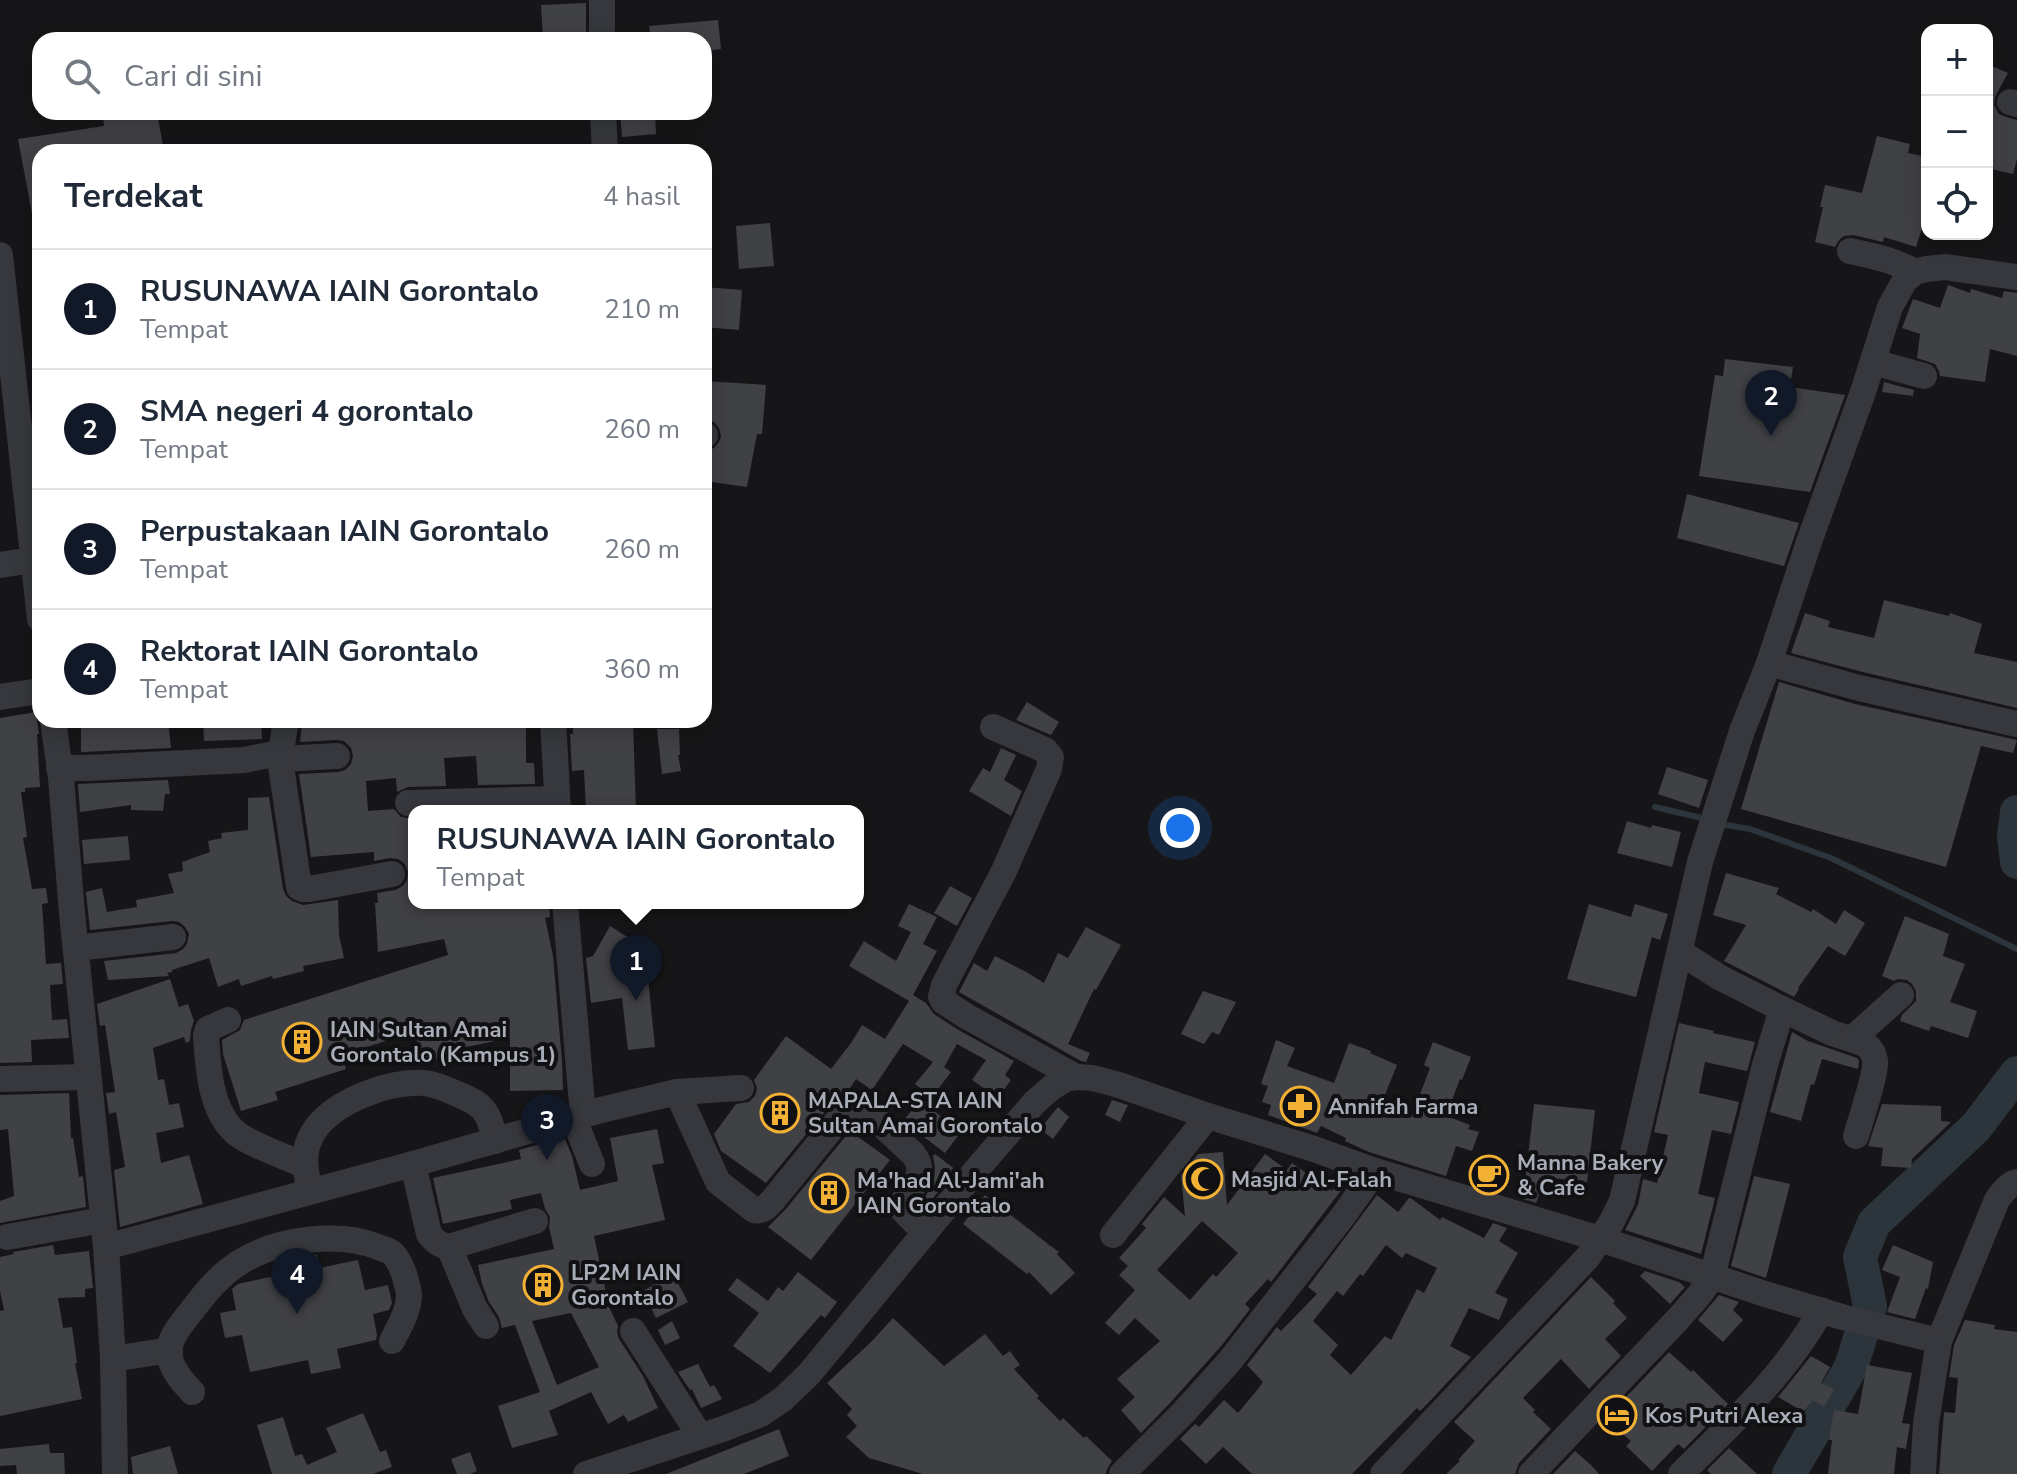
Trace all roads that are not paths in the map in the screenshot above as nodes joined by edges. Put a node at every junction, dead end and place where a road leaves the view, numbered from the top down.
1 (602, 0) edge
2 (602, 32) edge
3 (603, 120) edge
4 (605, 144) edge
5 (1850, 251) dead end
6 (0, 262) edge
7 (1915, 272) junction
8 (2017, 277) edge
9 (1873, 362) junction
10 (1924, 376) dead end
11 (32, 535) edge
12 (0, 565) edge
13 (32, 569) edge
14 (1769, 663) junction
15 (32, 692) edge
16 (0, 697) edge
17 (2017, 724) edge
18 (993, 727) dead end
19 (54, 728) edge
20 (285, 728) edge
21 (553, 728) edge
22 (279, 756) junction
23 (337, 756) dead end
24 (59, 768) junction
25 (408, 803) dead end
26 (558, 805) edge
27 (392, 874) dead end
28 (565, 909) edge
29 (173, 937) dead end
30 (76, 948) junction
31 (1680, 952) junction
32 (1901, 995) dead end
33 (1782, 1009) junction
34 (228, 1020) dead end
35 (1852, 1039) junction
36 (88, 1077) junction
37 (1076, 1077) junction
38 (0, 1079) edge
39 (734, 1089) dead end
40 (677, 1092) junction
41 (1208, 1116) junction
42 (579, 1118) junction
43 (1856, 1136) dead end
44 (495, 1141) junction
45 (413, 1164) junction
46 (592, 1164) dead end
47 (304, 1165) junction
48 (1375, 1171) junction
49 (2017, 1182) edge
50 (310, 1191) junction
51 (103, 1220) junction
52 (535, 1221) dead end
53 (925, 1233) junction
54 (1113, 1235) dead end
55 (7, 1237) dead end
56 (1600, 1239) junction
57 (439, 1241) junction
58 (106, 1247) junction
59 (393, 1253) junction
60 (1712, 1277) junction
61 (1832, 1314) junction
62 (486, 1326) dead end
63 (633, 1331) dead end
64 (392, 1341) dead end
65 (1939, 1341) junction
66 (170, 1350) junction
67 (113, 1359) junction
68 (192, 1392) dead end
69 (700, 1436) junction
70 (629, 1468) edge
71 (1135, 1470) edge
72 (115, 1474) edge
73 (586, 1474) edge
74 (1383, 1474) edge
75 (1531, 1474) edge
76 (1681, 1474) edge
77 (1923, 1474) edge

1 - 2 street
3 - 4 street
5 - 7 street
6 - 11 street
7 - 8 street
7 - 9 street
9 - 10 street
9 - 14 street
12 - 13 street
14 - 17 street
14 - 31 street
15 - 16 street
18 - 37 street
19 - 24 street
20 - 22 street
21 - 26 street
22 - 23 street
22 - 24 street
22 - 27 street
24 - 30 street
25 - 26 street
28 - 42 street
29 - 30 street
30 - 36 street
31 - 33 street
31 - 56 street
32 - 35 street
33 - 35 street
33 - 60 street
34 - 47 street
35 - 43 street
36 - 38 street
36 - 51 street
37 - 41 street
37 - 53 street
39 - 40 street
40 - 42 street
40 - 53 street
41 - 48 street
41 - 54 street
42 - 44 street
42 - 46 street
44 - 45 street
44 - 47 street
45 - 50 street
45 - 57 street
47 - 50 street
48 - 56 street
48 - 71 street
49 - 65 street
50 - 58 street
51 - 55 street
51 - 58 street
52 - 57 street
53 - 69 street
56 - 60 street
56 - 74 street
57 - 59 street
57 - 62 street
58 - 67 street
59 - 64 street
59 - 66 street
60 - 61 street
60 - 75 street
61 - 65 street
61 - 76 street
63 - 69 street
65 - 77 street
66 - 67 street
66 - 68 street
67 - 72 street
69 - 70 street
70 - 73 street

